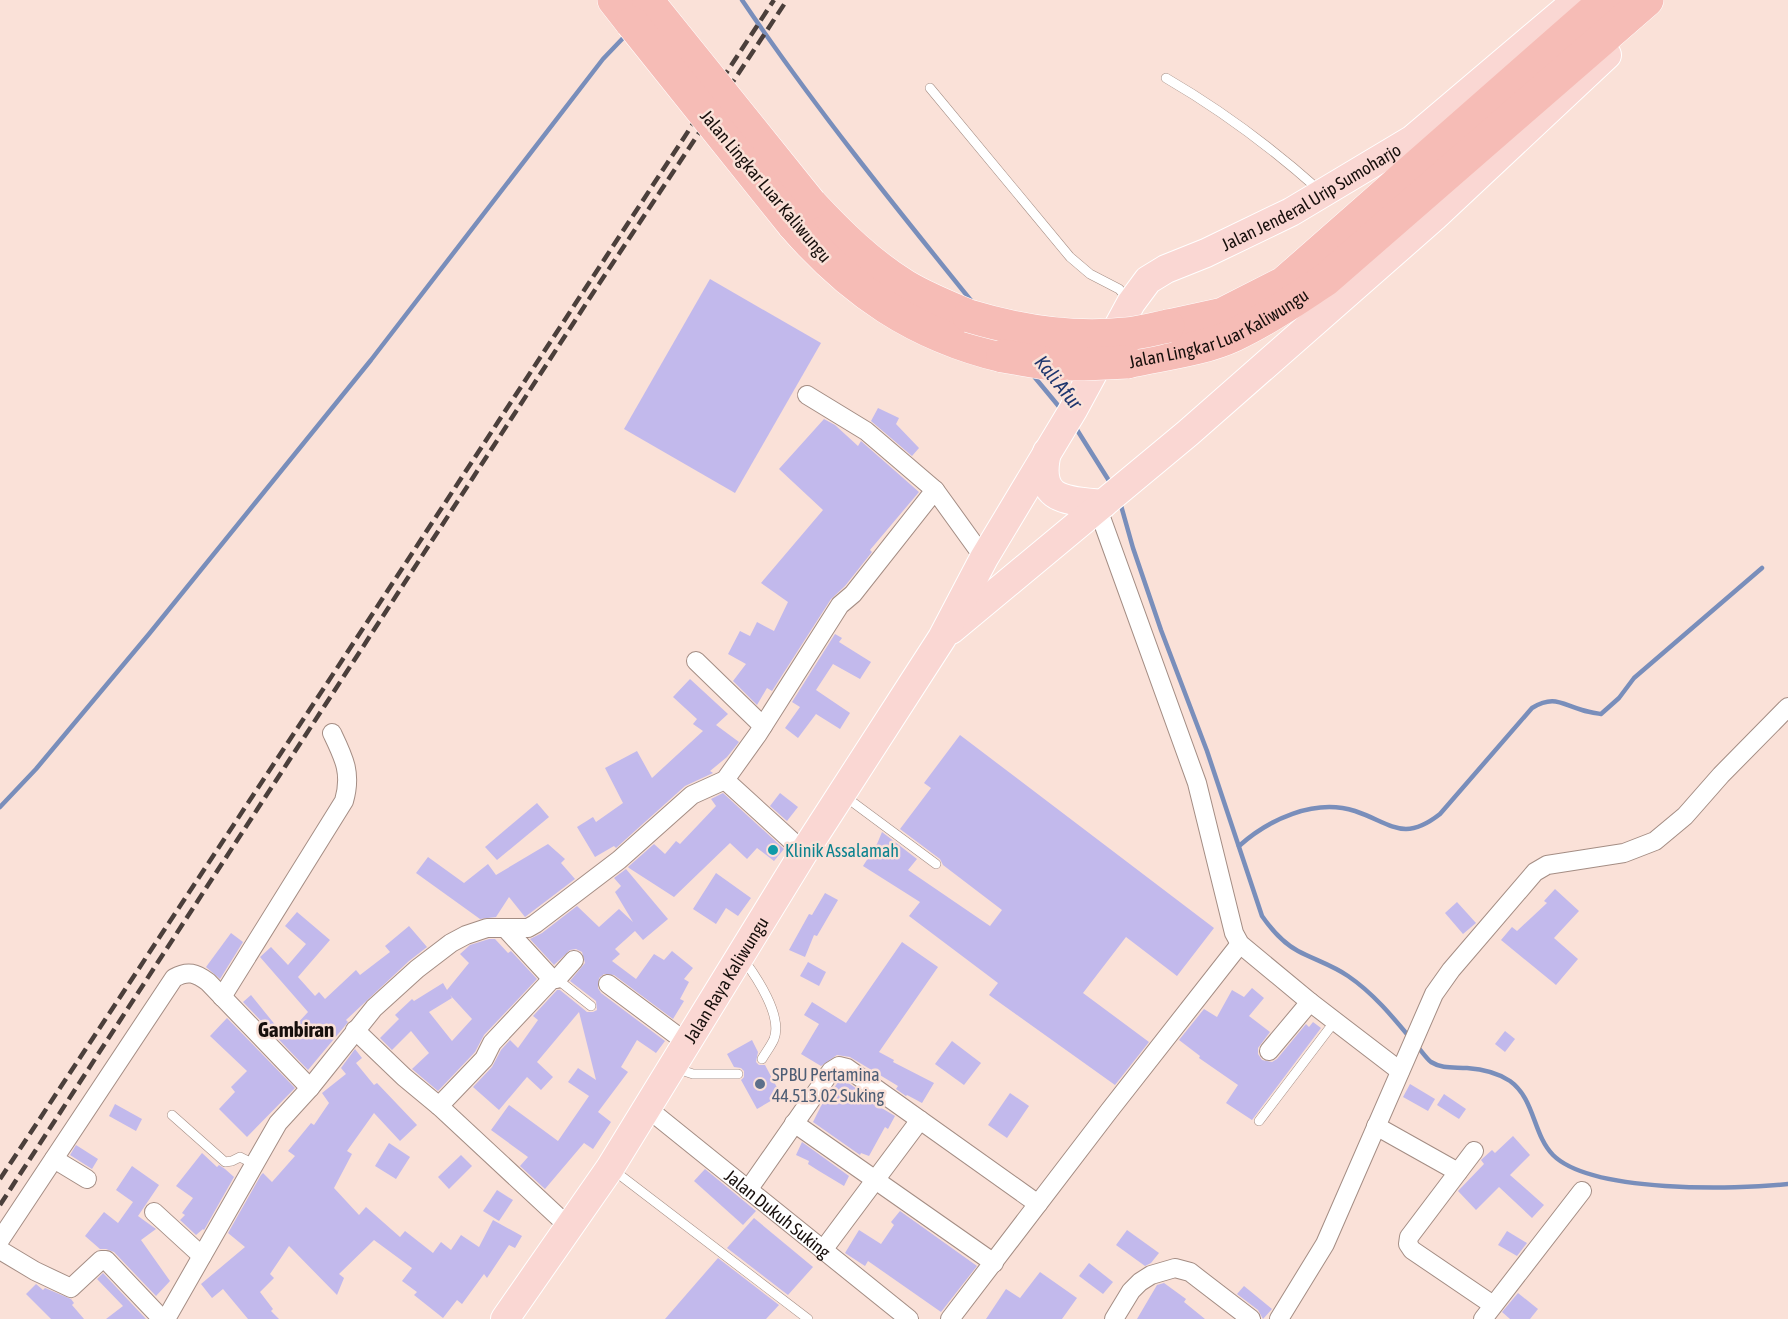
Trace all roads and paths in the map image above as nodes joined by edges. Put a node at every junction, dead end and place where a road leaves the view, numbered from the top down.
1 (1577, 0) edge
2 (1606, 0) edge
3 (1647, 0) edge
4 (1665, 0) edge
5 (636, 7) edge
6 (1166, 78) dead end
7 (930, 88) dead end
8 (1323, 194) junction
9 (801, 213) junction
10 (1131, 303) junction
11 (807, 395) dead end
12 (1060, 431) junction
13 (935, 490) junction
14 (1107, 501) junction
15 (984, 558) junction
16 (942, 638) junction
17 (696, 661) dead end
18 (1788, 707) edge
19 (764, 726) junction
20 (332, 733) dead end
21 (725, 780) junction
22 (841, 793) junction
23 (804, 852) junction
24 (936, 864) dead end
25 (505, 928) junction
26 (1240, 944) junction
27 (741, 957) junction
28 (574, 960) dead end
29 (555, 979) junction
30 (609, 984) dead end
31 (222, 997) junction
32 (1310, 1002) junction
33 (591, 1006) dead end
34 (1335, 1022) junction
35 (355, 1030) junction
36 (687, 1043) junction
37 (1269, 1051) dead end
38 (1408, 1055) junction
39 (762, 1059) dead end
40 (672, 1067) junction
41 (738, 1074) dead end
42 (310, 1088) junction
43 (439, 1106) junction
44 (647, 1108) junction
45 (172, 1114) dead end
46 (920, 1120) junction
47 (1259, 1121) dead end
48 (794, 1123) junction
49 (1376, 1126) junction
50 (1474, 1151) dead end
51 (54, 1159) junction
52 (254, 1164) junction
53 (610, 1168) junction
54 (1458, 1172) junction
55 (87, 1179) dead end
56 (876, 1179) junction
57 (748, 1190) junction
58 (1582, 1191) dead end
59 (1038, 1204) junction
60 (154, 1212) dead end
61 (568, 1226) junction
62 (0, 1240) edge
63 (0, 1250) edge
64 (823, 1250) junction
65 (202, 1256) junction
66 (994, 1263) junction
67 (1488, 1312) edge
68 (164, 1319) edge
69 (505, 1319) edge
70 (808, 1319) edge
71 (909, 1319) edge
72 (951, 1319) edge
73 (1114, 1319) edge
74 (1251, 1319) edge
75 (1279, 1319) edge

1 - 8 main road, Jalan Jenderal Urip Sumoharjo
2 - 9 highway, Jalan Lingkar Luar Kaliwungu, bridge
3 - 9 highway, Jalan Lingkar Luar Kaliwungu, bridge
4 - 14 main road
5 - 9 highway, Jalan Lingkar Luar Kaliwungu, bridge
6 - 8 lane
7 - 10 lane
8 - 10 main road, Jalan Jenderal Urip Sumoharjo
10 - 12 main road, Jalan Jenderal Urip Sumoharjo
11 - 13 street
12 - 14 main road
12 - 15 main road, Jalan Jenderal Urip Sumoharjo
13 - 15 street
13 - 19 street
14 - 16 main road
14 - 26 street
15 - 16 main road, Jalan Jenderal Urip Sumoharjo
16 - 22 main road, Jalan Raya Kaliwungu
17 - 19 street
18 - 38 street
19 - 21 street
20 - 31 street
21 - 23 street
21 - 25 street
22 - 23 main road, Jalan Raya Kaliwungu
22 - 24 lane
23 - 27 main road, Jalan Raya Kaliwungu
25 - 29 street
25 - 35 street
26 - 32 street
26 - 59 street
27 - 36 main road, Jalan Raya Kaliwungu
27 - 39 lane
28 - 29 street
29 - 33 lane
29 - 43 street
30 - 36 street
31 - 42 street
31 - 51 street
32 - 34 street
32 - 37 street
34 - 38 street
34 - 47 lane
35 - 42 street
35 - 43 street
36 - 40 main road, Jalan Raya Kaliwungu
38 - 49 street
40 - 41 lane
40 - 44 main road, Jalan Raya Kaliwungu
42 - 52 street
43 - 61 street
44 - 53 main road, Jalan Raya Kaliwungu
44 - 57 street, Jalan Dukuh Suking
45 - 52 lane
46 - 48 street
46 - 56 street
46 - 59 street
48 - 56 street
48 - 57 street
49 - 54 street
49 - 75 street
50 - 54 street
51 - 55 street
51 - 62 street
52 - 65 street
53 - 61 main road, Jalan Raya Kaliwungu
53 - 70 lane
54 - 67 street
56 - 64 street
56 - 66 street
57 - 64 street, Jalan Dukuh Suking
58 - 67 street
59 - 66 street
60 - 65 street
61 - 69 main road, Jalan Raya Kaliwungu
63 - 68 street
64 - 71 street, Jalan Dukuh Suking
65 - 68 street
66 - 72 street
73 - 74 street

